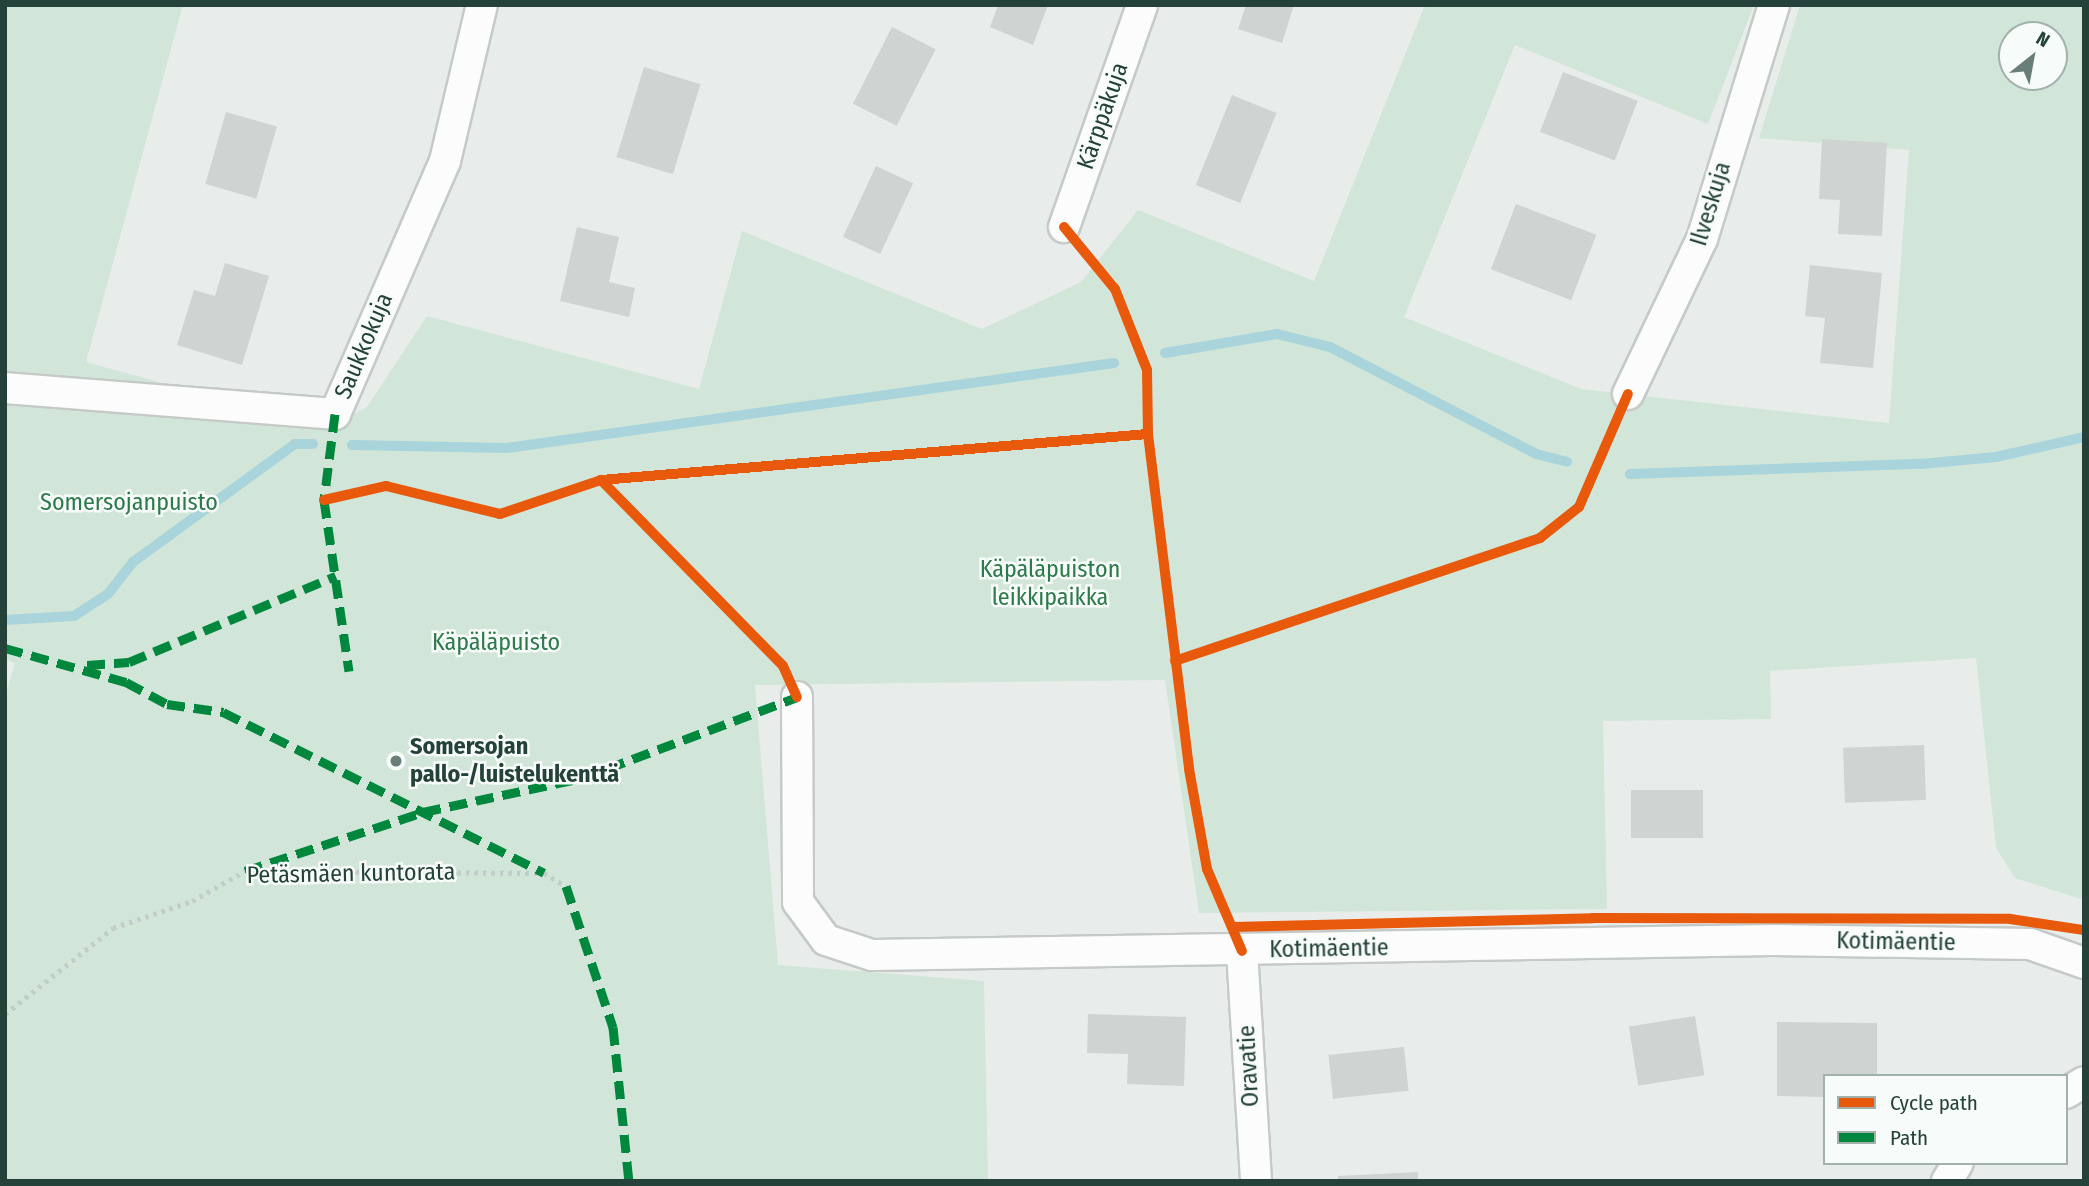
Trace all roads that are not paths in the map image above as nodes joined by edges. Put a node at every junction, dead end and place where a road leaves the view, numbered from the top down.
1 (482, 5) edge
2 (1142, 5) edge
3 (1774, 5) edge
4 (1064, 227) dead end
5 (5, 388) edge
6 (1628, 394) dead end
7 (797, 697) dead end
8 (1242, 951) junction
9 (2084, 963) edge
10 (2084, 1082) edge
11 (2068, 1092) edge
12 (1957, 1165) edge
13 (1256, 1181) edge
14 (1947, 1181) edge

1 - 5 street, Saukkokuja
2 - 4 street, Kärppäkuja
3 - 6 street, Ilveskuja
7 - 8 street, Kotimäentie
8 - 9 street, Kotimäentie
8 - 13 street, Oravatie
10 - 11 street
12 - 14 street

